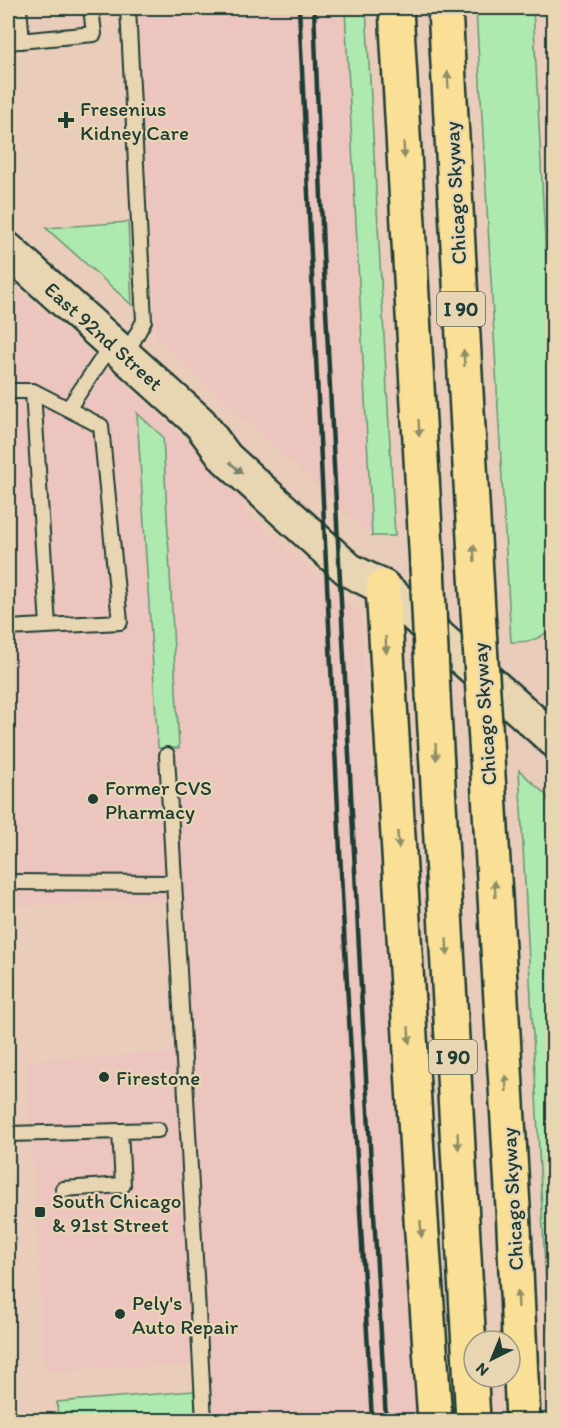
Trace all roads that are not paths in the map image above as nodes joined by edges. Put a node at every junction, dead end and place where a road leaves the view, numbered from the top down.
1 (19, 8) edge
2 (91, 8) edge
3 (128, 8) edge
4 (396, 8) edge
5 (445, 8) edge
6 (22, 41) junction
7 (8, 42) edge
8 (8, 250) edge
9 (119, 350) junction
10 (8, 391) edge
11 (33, 391) junction
12 (68, 409) junction
13 (382, 587) junction
14 (48, 626) junction
15 (8, 628) edge
16 (554, 740) edge
17 (167, 755) dead end
18 (8, 882) edge
19 (174, 883) junction
20 (158, 1130) dead end
21 (120, 1131) junction
22 (8, 1134) edge
23 (63, 1189) dead end
24 (204, 1420) edge
25 (435, 1420) edge
26 (473, 1420) edge
27 (523, 1420) edge

1 - 6 lane
2 - 6 lane
3 - 9 lane
4 -> 26 highway, I 90, bridge
27 -> 5 highway, Chicago Skyway / I 90, bridge
6 - 7 lane
8 - 9 street, East 92nd Street
9 - 12 lane
9 - 13 street, East 92nd Street
10 - 11 lane
11 - 12 lane
11 - 14 lane
12 - 14 lane
13 - 16 street, East 92nd Street
13 -> 25 highway
14 - 15 lane
17 - 19 lane
18 - 19 lane
19 - 24 lane
20 - 21 lane
21 - 22 lane
21 - 23 lane

